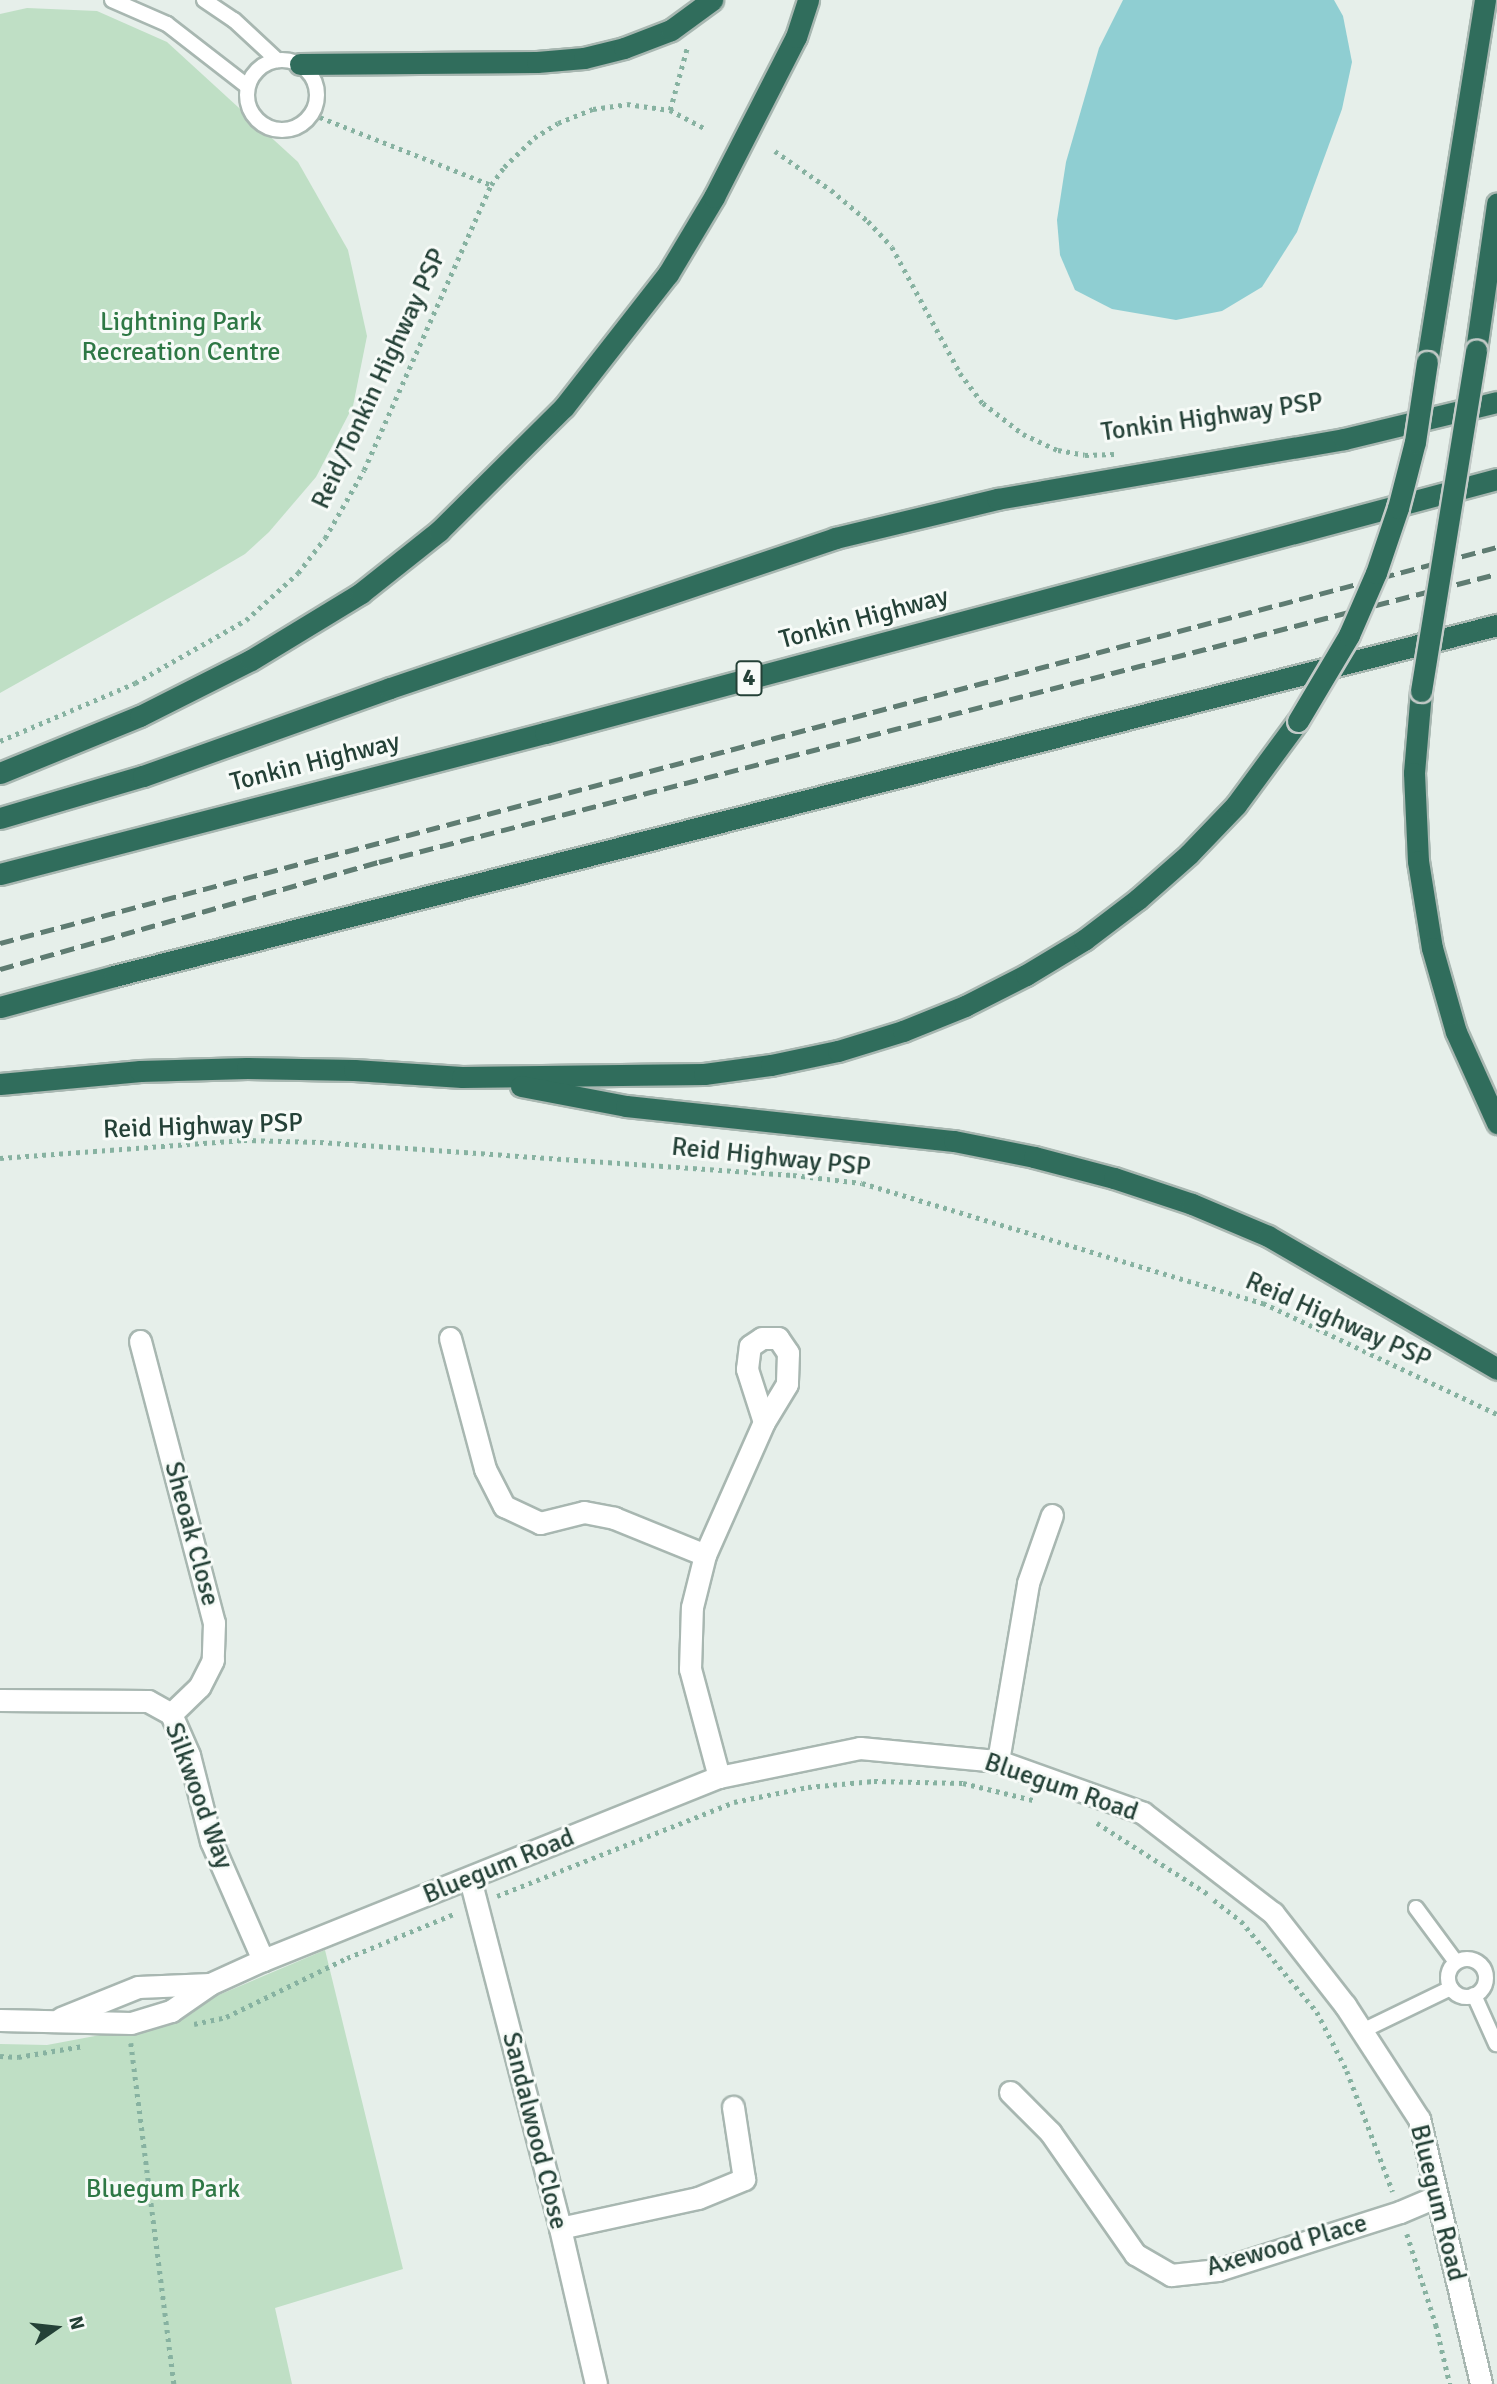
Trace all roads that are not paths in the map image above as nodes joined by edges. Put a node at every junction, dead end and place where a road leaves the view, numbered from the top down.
1 (112, 0) edge
2 (204, 0) edge
3 (712, 0) edge
4 (808, 0) edge
5 (1485, 0) edge
6 (277, 60) junction
7 (300, 64) junction
8 (247, 86) junction
9 (1497, 204) edge
10 (1497, 402) edge
11 (1497, 478) edge
12 (1497, 625) edge
13 (0, 773) edge
14 (0, 818) edge
15 (0, 874) edge
16 (0, 1007) edge
17 (472, 1077) junction
18 (0, 1084) edge
19 (1497, 1123) edge
20 (450, 1338) dead end
21 (140, 1341) dead end
22 (1497, 1369) edge
23 (764, 1422) dead end
24 (1052, 1515) dead end
25 (705, 1555) junction
26 (0, 1700) edge
27 (171, 1714) junction
28 (998, 1761) junction
29 (719, 1777) junction
30 (470, 1879) junction
31 (1416, 1908) dead end
32 (263, 1960) junction
33 (1456, 1962) junction
34 (1491, 1968) edge
35 (209, 1984) junction
36 (1451, 1988) junction
37 (1474, 1995) junction
38 (0, 2020) edge
39 (55, 2020) junction
40 (1360, 2032) junction
41 (1496, 2044) edge
42 (1010, 2092) dead end
43 (733, 2107) dead end
44 (1436, 2197) junction
45 (560, 2228) junction
46 (596, 2384) edge
47 (1481, 2384) edge

1 - 8 lane
2 - 6 lane
3 - 7 highway
4 - 13 highway
5 - 17 highway, bridge
6 - 7 lane
6 - 8 lane
7 - 8 lane
9 - 19 highway, bridge
10 - 14 highway
11 - 15 highway, Tonkin Highway / 4
12 - 16 highway
17 - 18 highway
17 - 22 highway
20 - 25 street
21 - 27 street, Sheoak Close
23 - 25 street
24 - 28 street
25 - 29 street
26 - 27 street, Silkwood Way
27 - 32 street, Silkwood Way
28 - 29 street, Bluegum Road
28 - 40 street, Bluegum Road
29 - 30 street, Bluegum Road
30 - 32 street, Bluegum Road
30 - 45 street, Sandalwood Close
31 - 33 lane
32 - 35 street, Bluegum Road
33 - 34 lane
33 - 36 lane
34 - 37 lane
35 - 39 street, Bluegum Road
35 - 39 street, Bluegum Road
36 - 37 lane
36 - 40 lane
37 - 41 lane
38 - 39 street, Bluegum Road
40 - 44 street, Bluegum Road
42 - 44 street, Axewood Place
43 - 45 street
44 - 47 street, Bluegum Road
45 - 46 street, Sandalwood Close

